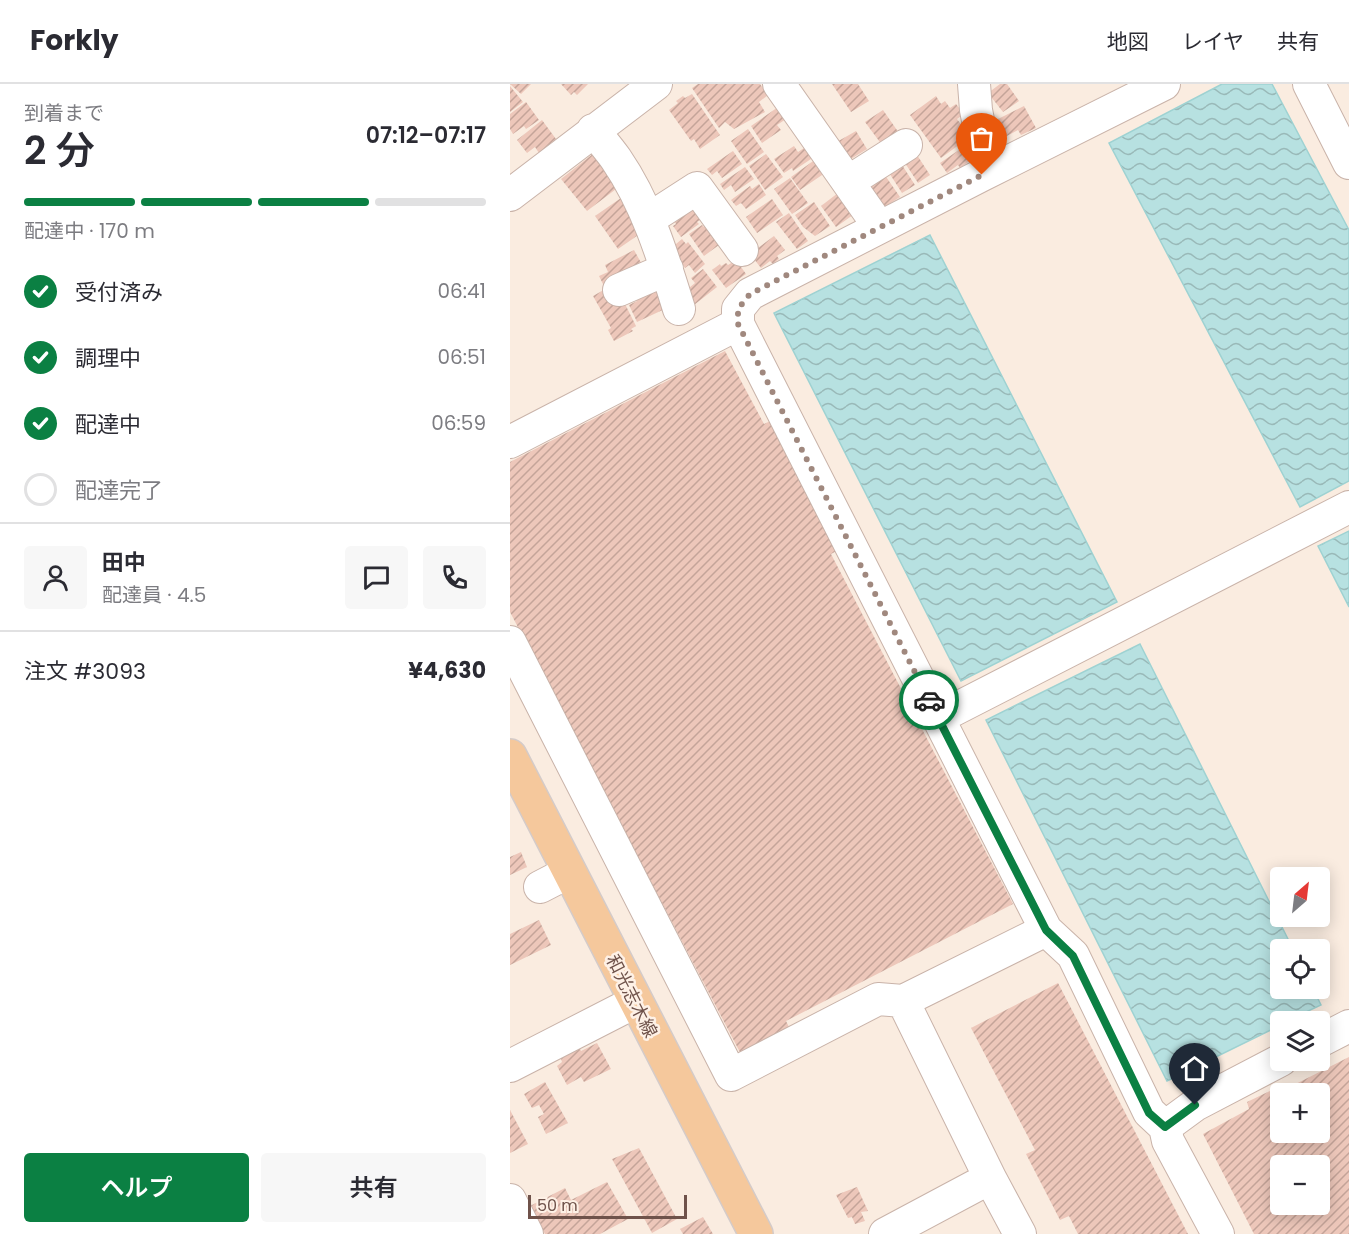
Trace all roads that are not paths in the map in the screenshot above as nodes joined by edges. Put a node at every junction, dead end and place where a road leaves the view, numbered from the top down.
1 (656, 84) edge
2 (779, 84) edge
3 (974, 84) edge
4 (1164, 84) edge
5 (1309, 84) edge
6 (593, 130) junction
7 (906, 145) dead end
8 (984, 151) dead end
9 (1349, 163) edge
10 (515, 181) edge
11 (848, 182) junction
12 (871, 215) dead end
13 (648, 219) junction
14 (742, 250) dead end
15 (667, 269) junction
16 (618, 290) dead end
17 (679, 309) dead end
18 (738, 324) junction
19 (510, 442) edge
20 (1349, 507) edge
21 (510, 642) edge
22 (938, 718) junction
23 (510, 756) edge
24 (569, 872) junction
25 (540, 887) dead end
26 (1046, 930) junction
27 (903, 1001) junction
28 (635, 1002) junction
29 (1349, 1026) edge
30 (1330, 1036) edge
31 (510, 1066) edge
32 (1270, 1066) edge
33 (1165, 1127) junction
34 (990, 1178) junction
35 (510, 1200) edge
36 (1013, 1232) edge
37 (527, 1234) edge
38 (756, 1234) edge
39 (885, 1234) edge
40 (1218, 1234) edge

1 - 6 street
2 - 11 street
3 - 8 street
4 - 18 street
5 - 9 street
6 - 10 street
6 - 13 street
7 - 11 street
11 - 12 street
13 - 14 street
13 - 15 street
15 - 16 street
15 - 17 street
18 - 19 street
18 - 22 street
20 - 22 street
21 - 27 street
22 - 26 street
23 - 24 main road, 和光志木線
24 - 25 street
24 - 28 main road, 和光志木線
26 - 27 street
26 - 33 street
27 - 34 street
28 - 31 street
28 - 38 main road, 和光志木線
29 - 30 street
32 - 33 street
33 - 40 street
34 - 36 street
34 - 39 street
35 - 37 street

